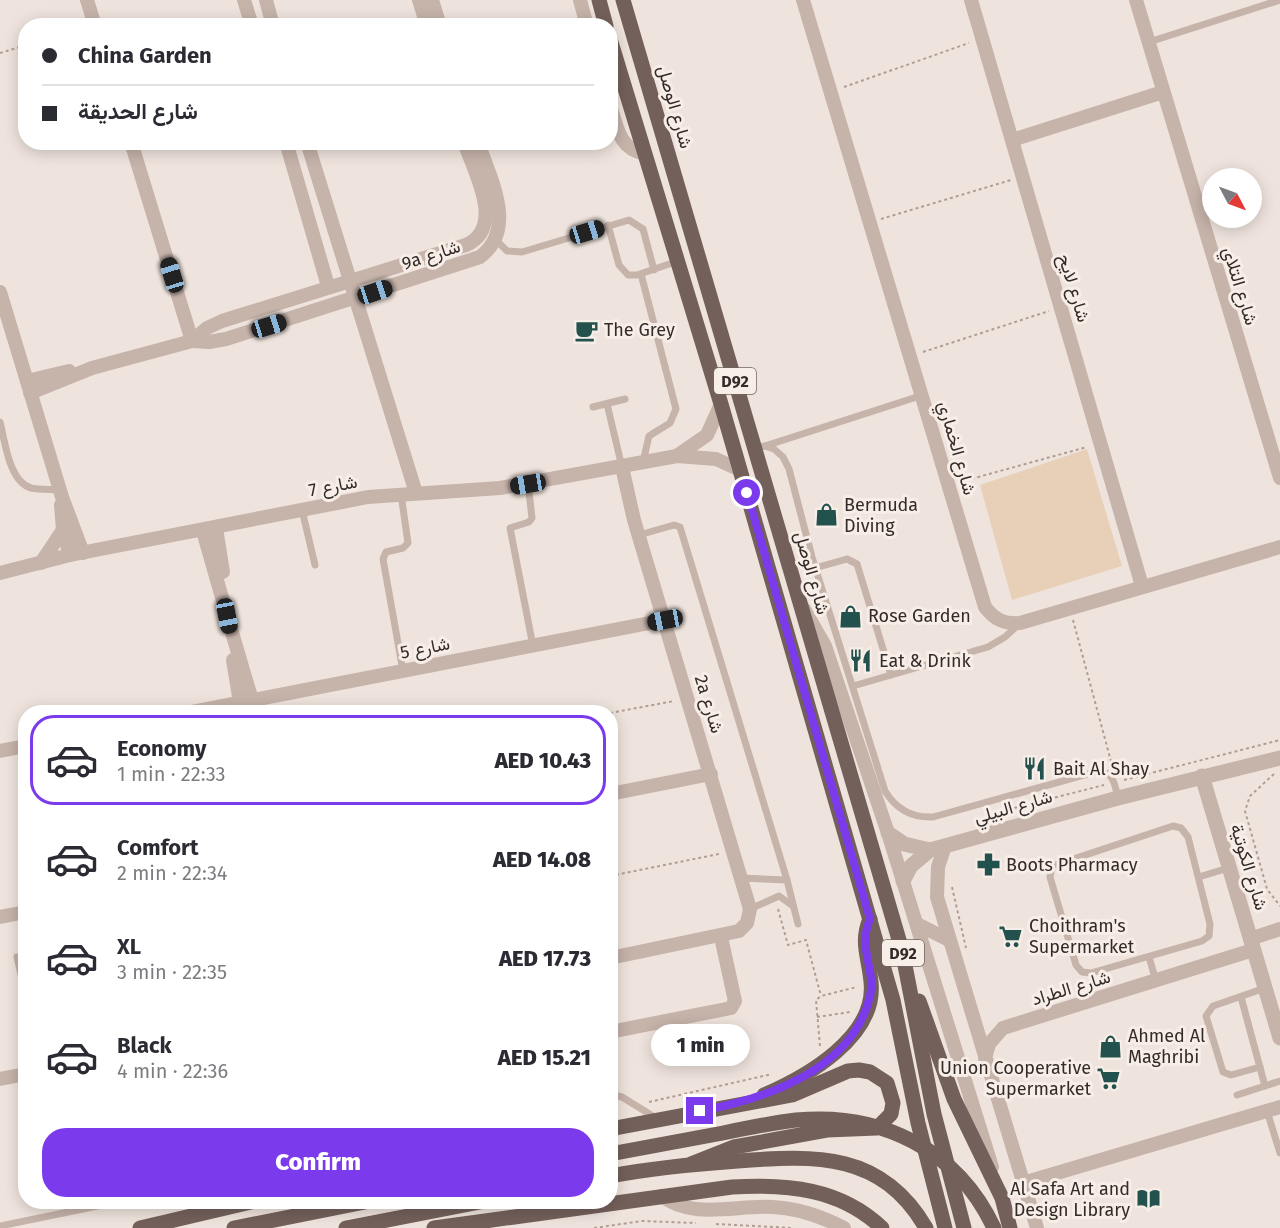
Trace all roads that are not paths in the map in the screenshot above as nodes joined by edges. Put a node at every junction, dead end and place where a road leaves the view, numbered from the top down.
1 (87, 0) edge
2 (244, 0) edge
3 (266, 0) edge
4 (418, 0) edge
5 (432, 0) edge
6 (580, 0) edge
7 (599, 0) edge
8 (622, 0) edge
9 (803, 0) edge
10 (971, 0) edge
11 (1136, 0) edge
12 (1280, 0) edge
13 (93, 18) edge
14 (250, 18) edge
15 (271, 18) edge
16 (424, 18) edge
17 (438, 18) edge
18 (585, 18) edge
19 (604, 18) edge
20 (1149, 42) junction
21 (618, 65) edge
22 (1163, 92) junction
23 (618, 130) edge
24 (1012, 140) junction
25 (133, 150) edge
26 (288, 150) edge
27 (309, 150) edge
28 (467, 150) edge
29 (481, 150) edge
30 (645, 154) junction
31 (330, 220) junction
32 (310, 225) junction
33 (608, 225) junction
34 (496, 240) junction
35 (678, 261) junction
36 (654, 270) junction
37 (640, 274) junction
38 (350, 280) junction
39 (328, 286) junction
40 (0, 292) edge
41 (356, 299) junction
42 (192, 341) junction
43 (29, 387) junction
44 (923, 395) junction
45 (625, 399) dead end
46 (607, 404) junction
47 (721, 404) junction
48 (593, 407) dead end
49 (0, 422) edge
50 (760, 447) junction
51 (676, 456) junction
52 (643, 462) junction
53 (622, 467) junction
54 (740, 471) junction
55 (1280, 478) edge
56 (528, 484) junction
57 (61, 493) junction
58 (416, 493) junction
59 (401, 494) junction
60 (302, 510) junction
61 (69, 529) junction
62 (209, 529) junction
63 (639, 535) junction
64 (1280, 547) edge
65 (111, 548) junction
66 (76, 554) junction
67 (40, 563) junction
68 (315, 565) dead end
69 (815, 568) junction
70 (0, 573) edge
71 (1142, 586) junction
72 (801, 605) junction
73 (665, 620) junction
74 (1020, 623) junction
75 (533, 646) junction
76 (403, 671) junction
77 (891, 675) junction
78 (853, 686) junction
79 (246, 701) junction
80 (226, 705) edge
81 (18, 748) edge
82 (0, 751) edge
83 (868, 756) junction
84 (1277, 765) edge
85 (711, 774) junction
86 (1202, 776) junction
87 (1116, 790) junction
88 (618, 792) edge
89 (888, 833) junction
90 (938, 848) junction
91 (1228, 868) junction
92 (1198, 877) junction
93 (741, 878) junction
94 (787, 880) junction
95 (903, 881) junction
96 (793, 906) junction
97 (750, 909) junction
98 (18, 914) edge
99 (0, 917) edge
100 (870, 919) junction
101 (798, 924) dead end
102 (917, 924) junction
103 (1280, 929) edge
104 (721, 937) junction
105 (949, 940) junction
106 (1252, 944) junction
107 (902, 950) junction
108 (618, 956) edge
109 (17, 957) dead end
110 (1149, 957) junction
111 (18, 961) edge
112 (1156, 981) junction
113 (1265, 988) junction
114 (1241, 997) junction
115 (618, 1030) edge
116 (1280, 1038) edge
117 (986, 1058) junction
118 (1260, 1067) junction
119 (18, 1076) edge
120 (0, 1079) edge
121 (1280, 1081) edge
122 (1265, 1086) junction
123 (1238, 1095) dead end
124 (618, 1098) edge
125 (741, 1103) junction
126 (1273, 1109) edge
127 (659, 1119) junction
128 (618, 1127) edge
129 (618, 1153) edge
130 (1280, 1153) edge
131 (691, 1164) junction
132 (618, 1175) edge
133 (1023, 1183) junction
134 (662, 1196) junction
135 (1002, 1198) junction
136 (618, 1202) edge
137 (83, 1209) edge
138 (206, 1209) edge
139 (330, 1209) edge
140 (444, 1209) edge
141 (569, 1209) edge
142 (0, 1226) edge
143 (140, 1228) edge
144 (234, 1228) edge
145 (346, 1228) edge
146 (434, 1228) edge
147 (844, 1228) edge
148 (882, 1228) edge
149 (927, 1228) edge
150 (945, 1228) edge
151 (964, 1228) edge
152 (994, 1228) edge
153 (1010, 1228) edge
154 (1037, 1228) edge

1 - 13 street
2 - 14 street
3 - 15 street
4 - 16 street
5 - 17 street
6 - 18 street
7 - 19 main road
8 - 50 main road, شارع الوصل / D92
9 - 44 street, شارع الخماري
10 - 24 street, شارع لايح
11 - 20 street, شارع التلاي
12 - 20 lane
20 - 22 street, شارع التلاي
21 - 30 main road, D92
22 - 24 street
22 - 55 street, شارع التلاي
23 - 30 street
24 - 71 street, شارع لايح
25 - 42 street
26 - 32 street
27 - 31 street
28 - 38 street, 9a شارع
29 - 34 street
30 - 35 main road, D92
31 - 32 street
31 - 38 street
32 - 39 street
33 - 34 lane
33 - 36 lane
33 - 37 lane
34 - 41 street, 9a شارع
35 - 36 lane
35 - 47 main road, D92
36 - 37 lane
37 - 52 lane
38 - 39 street, 9a شارع
38 - 41 street
39 - 42 street, 9a شارع
40 - 43 street
41 - 42 street, 9a شارع
41 - 58 street
42 - 43 street, 9a شارع
43 - 57 street
44 - 50 lane
44 - 74 street, شارع الخماري
45 - 46 lane
46 - 48 lane
46 - 53 lane
47 - 51 street, شارع 7
47 - 54 main road, D92
49 - 57 lane
50 - 69 lane
50 - 72 main road, شارع الوصل / D92
51 - 52 street, شارع 7
51 - 54 street, شارع 7
52 - 53 street, شارع 7
53 - 56 street, شارع 7
53 - 63 street, 2a شارع
54 - 100 main road, D92
56 - 58 street, شارع 7
56 - 75 lane
57 - 61 street
58 - 59 street, شارع 7
59 - 60 street, شارع 7
59 - 76 lane
60 - 62 street, شارع 7
60 - 68 lane
61 - 65 street
61 - 66 street
61 - 67 street
62 - 65 street, شارع 7
62 - 79 street
63 - 73 street, 2a شارع
63 - 94 lane
64 - 71 street
65 - 66 street, شارع 7
66 - 67 street, شارع 7
67 - 70 street, شارع 7
69 - 77 lane
69 - 78 lane
71 - 74 street
72 - 83 street
72 - 107 main road, شارع الوصل / D92
73 - 75 street, شارع 5
73 - 85 street, 2a شارع
74 - 77 lane
75 - 76 street, شارع 5
76 - 79 street, شارع 5
77 - 78 lane
78 - 83 lane
79 - 80 street, شارع 5
81 - 82 street
83 - 87 lane
83 - 89 street
84 - 86 street, شارع البيلي
85 - 88 street
85 - 93 street, 2a شارع
86 - 87 street, شارع البيلي
86 - 91 street, شارع الكوتية
87 - 90 street, شارع البيلي
89 - 90 street
89 - 95 street
90 - 95 street, شارع البيلي
90 - 105 street
91 - 92 lane
91 - 106 street, شارع الكوتية
92 - 110 lane
92 - 110 lane
93 - 94 lane
93 - 97 street, 2a شارع
94 - 96 lane
95 - 102 street
96 - 97 lane
96 - 101 lane
97 - 104 street
98 - 99 street
100 - 125 main road
100 - 150 main road, D92
102 - 105 street
102 - 135 street
103 - 106 street, شارع الطراد
104 - 108 street
104 - 115 street
105 - 117 street
106 - 112 street, شارع الطراد
106 - 113 street, شارع الكوتية
107 - 135 main road
107 - 151 main road, شارع الوصل / D92
109 - 111 lane
110 - 112 lane
112 - 117 street, شارع الطراد
113 - 114 lane
113 - 116 street, شارع الكوتية
114 - 118 lane
114 - 118 lane
117 - 133 street
118 - 122 lane
119 - 120 street
121 - 122 lane
122 - 123 lane
124 - 127 lane
125 - 127 main road
125 - 131 main road
126 - 130 lane
126 - 133 street
127 - 128 main road
129 - 152 main road
131 - 132 main road
131 - 149 main road
133 - 154 street
134 - 136 main road
134 - 147 street
134 - 148 main road
135 - 153 main road
137 - 142 lane
138 - 143 main road
139 - 144 main road
140 - 145 main road
141 - 146 main road

